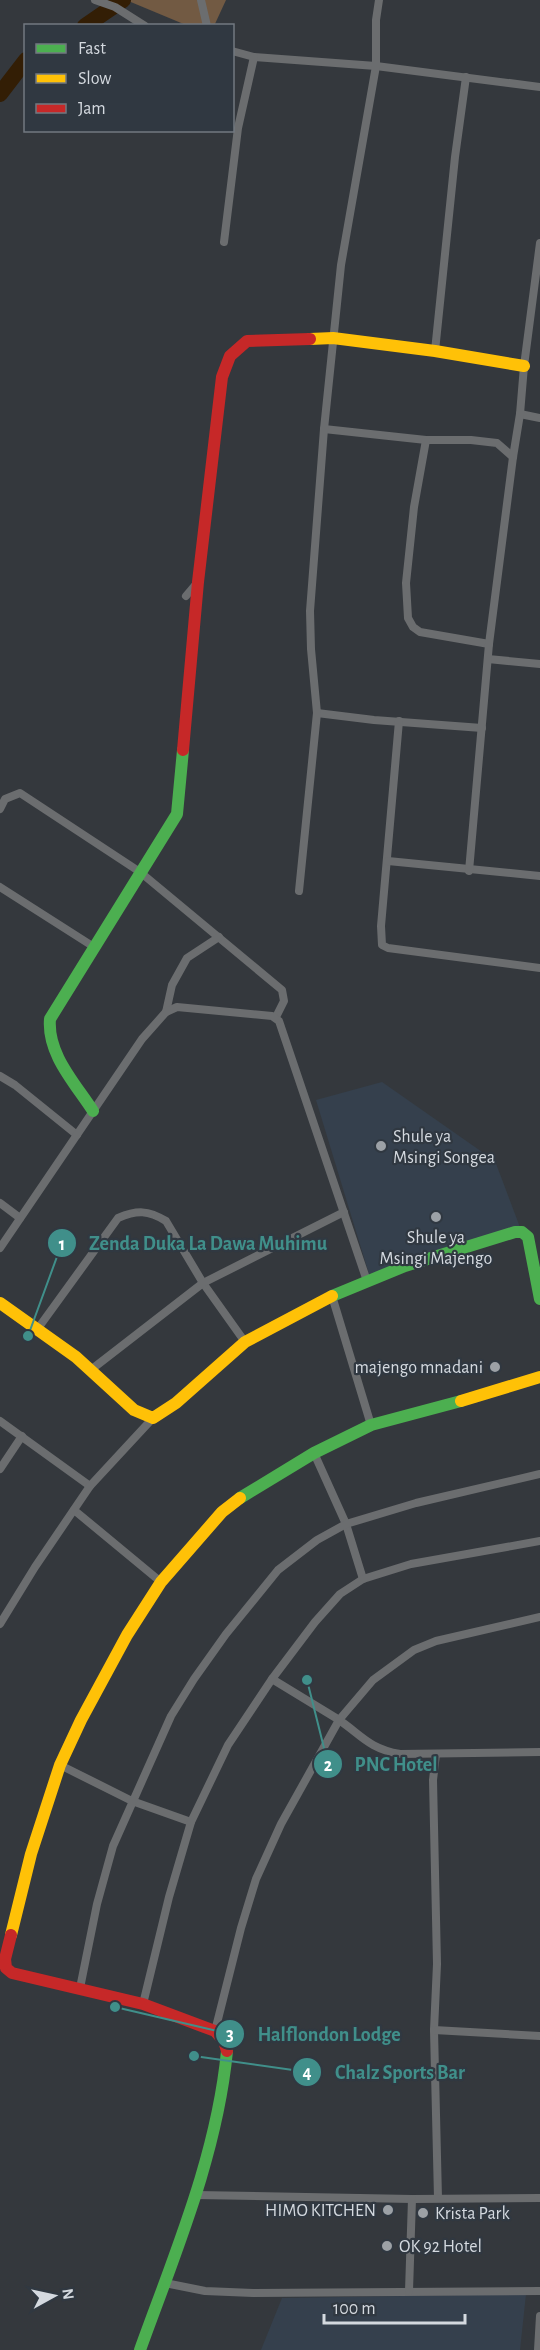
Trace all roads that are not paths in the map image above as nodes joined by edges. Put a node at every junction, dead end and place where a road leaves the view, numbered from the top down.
1 (95, 0) edge
2 (201, 0) edge
3 (379, 0) edge
4 (142, 24) edge
5 (207, 24) edge
6 (234, 52) edge
7 (254, 57) junction
8 (376, 66) junction
9 (466, 76) junction
10 (540, 87) edge
11 (224, 242) dead end
12 (540, 243) edge
13 (333, 338) junction
14 (435, 351) junction
15 (524, 366) junction
16 (520, 414) junction
17 (540, 418) edge
18 (324, 429) junction
19 (426, 440) junction
20 (513, 457) junction
21 (198, 582) junction
22 (186, 597) dead end
23 (489, 644) junction
24 (488, 659) junction
25 (540, 663) edge
26 (317, 713) junction
27 (399, 722) junction
28 (482, 728) junction
29 (0, 809) edge
30 (388, 861) junction
31 (469, 871) junction
32 (140, 872) junction
33 (540, 876) edge
34 (0, 887) edge
35 (298, 891) dead end
36 (219, 937) junction
37 (94, 947) junction
38 (540, 968) edge
39 (166, 1012) junction
40 (276, 1017) junction
41 (0, 1077) edge
42 (93, 1111) junction
43 (77, 1135) junction
44 (0, 1203) edge
45 (344, 1212) junction
46 (20, 1218) junction
47 (0, 1248) edge
48 (367, 1281) junction
49 (203, 1283) junction
50 (332, 1296) junction
51 (540, 1299) edge
52 (0, 1303) edge
53 (39, 1327) junction
54 (245, 1342) junction
55 (92, 1369) junction
56 (540, 1377) edge
57 (153, 1418) junction
58 (0, 1421) edge
59 (371, 1425) junction
60 (22, 1436) junction
61 (315, 1453) junction
62 (0, 1470) edge
63 (540, 1474) edge
64 (90, 1486) junction
65 (74, 1510) junction
66 (346, 1524) junction
67 (540, 1541) edge
68 (363, 1579) junction
69 (161, 1582) junction
70 (540, 1617) edge
71 (0, 1624) edge
72 (272, 1679) junction
73 (339, 1720) junction
74 (540, 1752) edge
75 (435, 1754) junction
76 (60, 1765) junction
77 (132, 1801) junction
78 (191, 1822) junction
79 (3, 1968) edge
80 (80, 1988) junction
81 (143, 2004) junction
82 (434, 2030) junction
83 (215, 2031) junction
84 (540, 2036) edge
85 (196, 2195) junction
86 (438, 2198) junction
87 (540, 2198) edge
88 (412, 2199) junction
89 (165, 2283) junction
90 (540, 2290) edge
91 (409, 2291) junction
92 (540, 2316) edge
93 (140, 2350) edge
94 (538, 2350) edge

1 - 4 street
2 - 5 street
3 - 8 street
6 - 7 street
7 - 8 street
7 - 11 street
8 - 9 street
8 - 13 street
9 - 10 street
9 - 14 street
12 - 15 street
13 - 14 street
13 - 18 street
13 - 21 street
14 - 15 street
15 - 16 street
16 - 17 street
16 - 20 street
18 - 19 street
18 - 26 street
19 - 20 street
19 - 23 street
20 - 23 street
21 - 22 street
21 - 32 street
23 - 24 street
24 - 25 street
24 - 28 street
26 - 27 street
26 - 35 street
27 - 28 street
27 - 30 street
28 - 31 street
29 - 32 street
30 - 31 street
30 - 38 street
31 - 33 street
32 - 36 street
32 - 37 street
34 - 37 street
36 - 39 street
36 - 40 street
37 - 42 street
39 - 40 street
39 - 42 street
40 - 45 street
41 - 43 street
42 - 43 street
43 - 46 street
44 - 46 street
45 - 48 street
45 - 49 street
46 - 47 street
48 - 50 street
48 - 51 street
49 - 53 street
49 - 54 street
49 - 55 street
50 - 54 street
50 - 59 street
52 - 53 street
53 - 55 street
54 - 57 street
55 - 57 street
56 - 59 street
57 - 64 street
58 - 60 street
59 - 61 street
60 - 62 street
60 - 64 street
61 - 66 street
61 - 69 street
63 - 66 street
64 - 65 street
65 - 69 street
65 - 71 street
66 - 68 street
66 - 77 street
67 - 68 street
68 - 72 street
69 - 76 street
70 - 73 street
72 - 73 street
72 - 78 street
73 - 75 street
73 - 83 street
74 - 75 street
75 - 82 street
76 - 77 street
76 - 79 street
77 - 78 street
77 - 80 street
78 - 81 street
79 - 80 street
80 - 81 street
81 - 83 street
82 - 84 street
82 - 86 street
83 - 85 street
85 - 88 street
85 - 89 street
86 - 87 street
86 - 88 street
88 - 91 street
89 - 91 street
89 - 93 street
90 - 91 street
92 - 94 street

